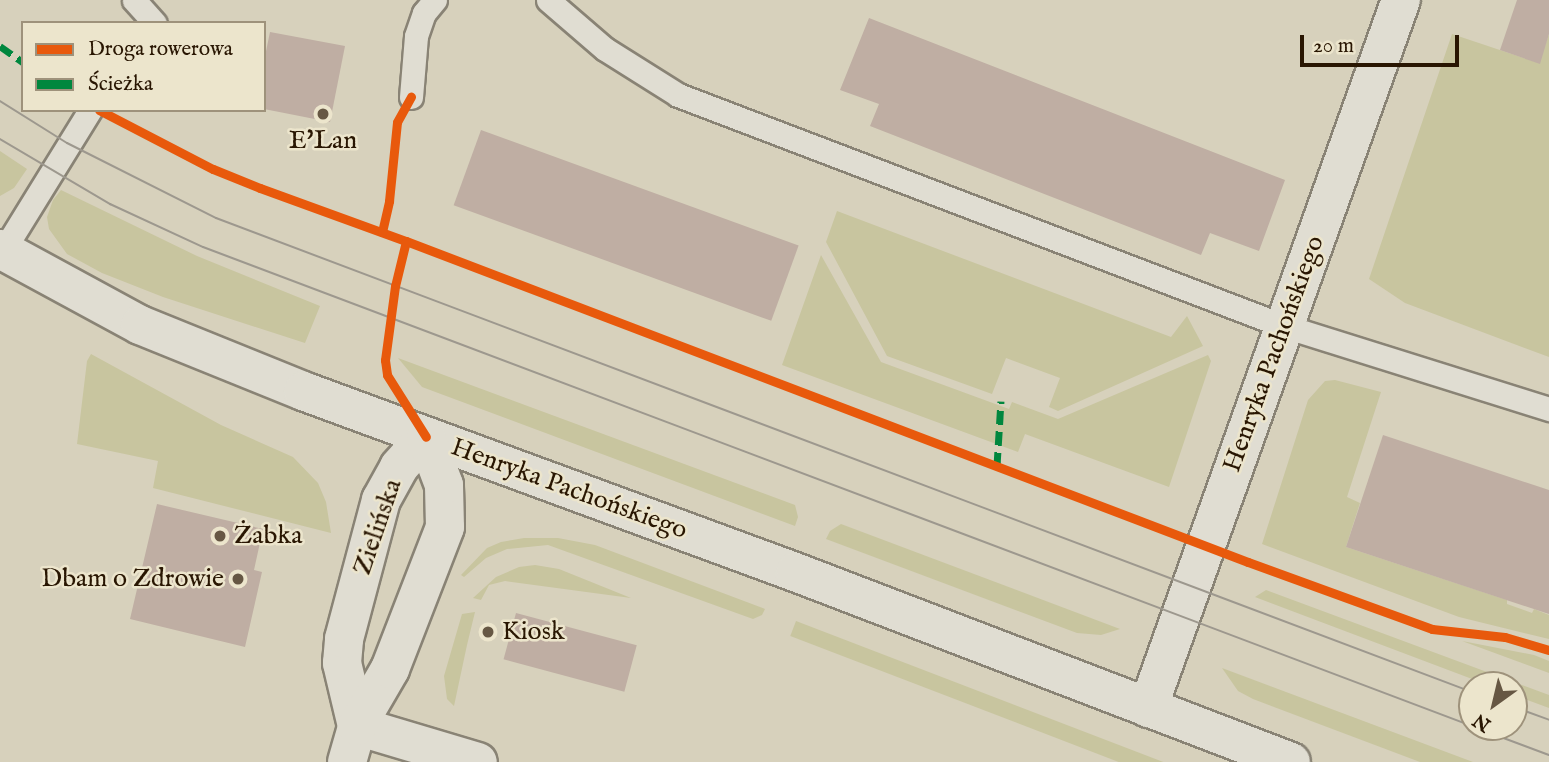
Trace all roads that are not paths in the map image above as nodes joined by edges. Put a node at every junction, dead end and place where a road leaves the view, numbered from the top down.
1 (134, 0) edge
2 (435, 0) edge
3 (548, 0) edge
4 (1401, 0) edge
5 (153, 21) edge
6 (411, 97) dead end
7 (89, 112) edge
8 (1, 250) edge
9 (1284, 326) junction
10 (1549, 409) edge
11 (426, 437) junction
12 (1148, 708) junction
13 (357, 726) junction
14 (346, 762) edge
15 (478, 762) edge
16 (1291, 762) edge

1 - 5 lane
2 - 6 lane
3 - 9 lane
4 - 9 street, Henryka Pachońskiego
7 - 8 lane
8 - 11 street, Henryka Pachońskiego
9 - 10 lane
9 - 12 street, Henryka Pachońskiego
11 - 12 street, Henryka Pachońskiego
11 - 13 street, Zielińska
11 - 13 street, Zielińska
12 - 16 street, Henryka Pachońskiego
13 - 14 street, Zielińska
13 - 15 street

